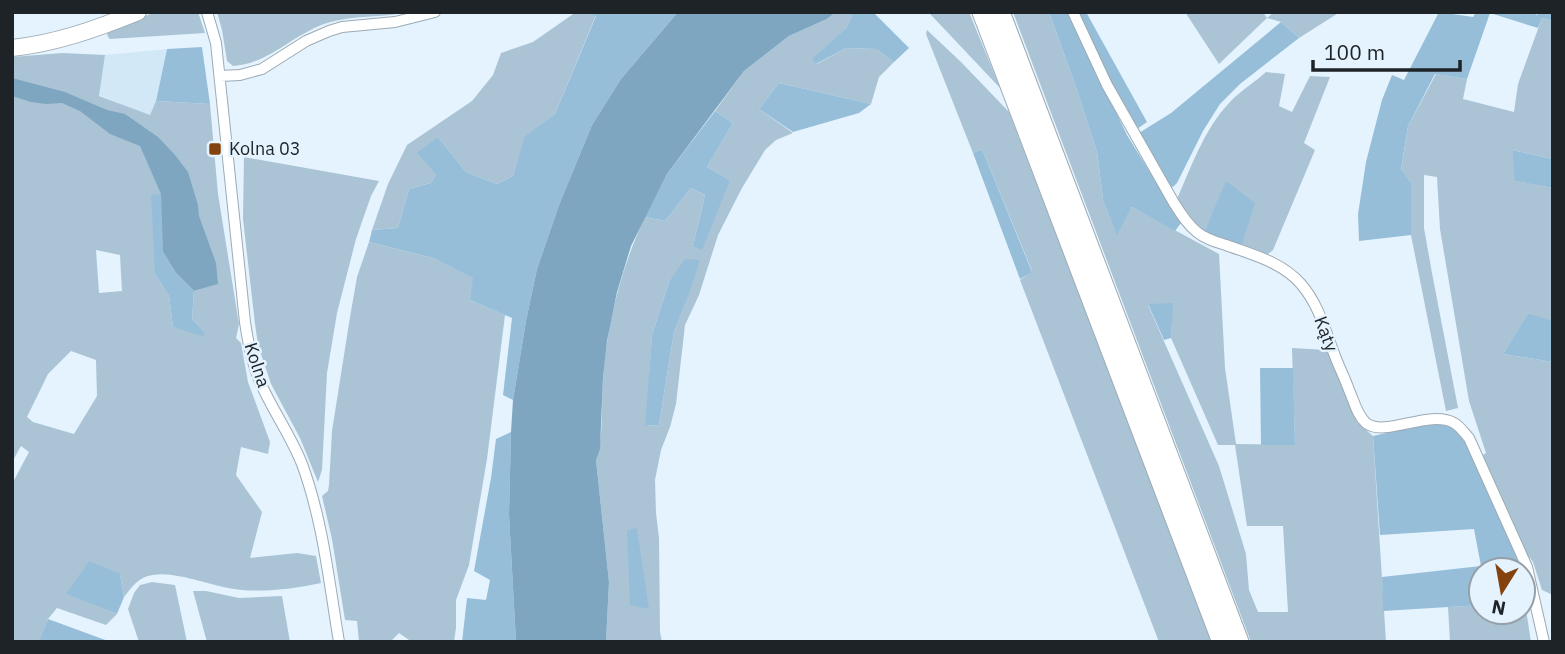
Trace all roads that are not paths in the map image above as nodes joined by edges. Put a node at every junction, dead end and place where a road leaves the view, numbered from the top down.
1 (138, 12) edge
2 (207, 12) edge
3 (435, 12) edge
4 (982, 12) edge
5 (1000, 12) edge
6 (1073, 12) edge
7 (12, 48) edge
8 (219, 76) junction
9 (339, 642) edge
10 (1222, 642) edge
11 (1239, 642) edge
12 (1544, 642) edge

1 - 7 street
2 - 8 street, Kolna
3 - 8 street
4 - 10 highway
5 - 11 highway
6 - 12 street, Kąty
8 - 9 street, Kolna

